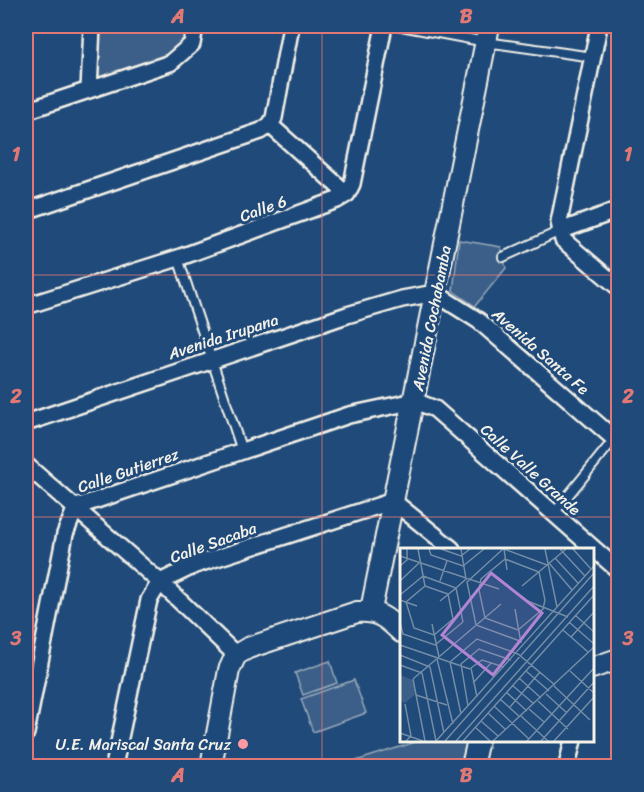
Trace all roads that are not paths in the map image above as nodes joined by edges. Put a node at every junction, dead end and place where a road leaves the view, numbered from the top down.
1 (92, 26) edge
2 (195, 26) edge
3 (291, 26) edge
4 (384, 26) edge
5 (401, 26) edge
6 (599, 26) edge
7 (488, 34) edge
8 (593, 57) junction
9 (89, 90) junction
10 (26, 111) edge
11 (270, 125) junction
12 (346, 194) junction
13 (618, 210) edge
14 (26, 211) edge
15 (560, 231) junction
16 (503, 257) dead end
17 (178, 258) junction
18 (618, 287) edge
19 (435, 293) junction
20 (26, 306) edge
21 (212, 359) junction
22 (415, 401) junction
23 (26, 423) edge
24 (617, 438) edge
25 (242, 450) junction
26 (26, 465) edge
27 (393, 501) junction
28 (76, 507) junction
29 (554, 513) junction
30 (451, 548) edge
31 (618, 570) edge
32 (160, 582) junction
33 (371, 610) junction
34 (400, 631) edge
35 (236, 655) junction
36 (618, 659) edge
37 (593, 667) edge
38 (26, 733) edge
39 (478, 741) edge
40 (573, 741) edge
41 (114, 766) edge
42 (211, 766) edge
43 (472, 766) edge
44 (567, 766) edge

1 - 9 street
2 - 9 street
3 - 11 street
4 - 12 street
5 - 7 lane
6 - 8 street
7 - 8 lane
7 - 19 street, Avenida Cochabamba
8 - 15 street
9 - 10 street
11 - 12 street
11 - 14 street
12 - 17 street, Calle 6
13 - 15 street
15 - 16 lane
15 - 18 street
17 - 20 street, Calle 6
17 - 21 lane
19 - 21 street, Avenida Irupana
19 - 22 street, Avenida Cochabamba
19 - 24 street, Avenida Santa Fe
21 - 23 street, Avenida Irupana
21 - 25 lane
22 - 25 street, Calle Gutierrez
22 - 27 street, Avenida Cochabamba
22 - 29 street, Calle Valle Grande
24 - 29 lane
25 - 28 street, Calle Gutierrez
26 - 28 street
27 - 30 street
27 - 32 street, Calle Sacaba
27 - 33 street, Avenida Cochabamba
28 - 32 street
28 - 38 street, Calle Gutierrez
29 - 31 street, Calle Valle Grande
32 - 35 street
32 - 41 street, Calle Sacaba
33 - 34 street
33 - 35 street
35 - 42 street
36 - 37 street
39 - 43 street
40 - 44 street

